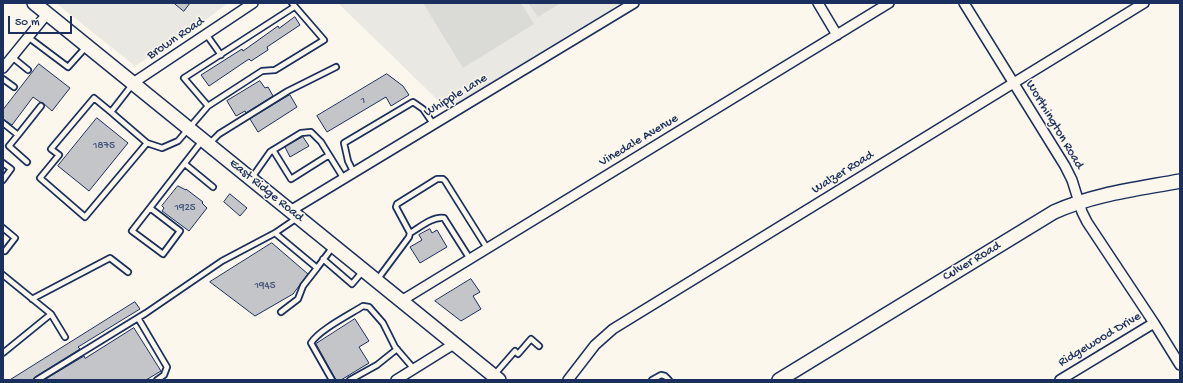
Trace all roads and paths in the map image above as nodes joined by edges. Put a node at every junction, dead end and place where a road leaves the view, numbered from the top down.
1 (34, 3) edge
2 (253, 3) edge
3 (634, 3) edge
4 (818, 3) edge
5 (889, 3) edge
6 (964, 3) edge
7 (1144, 3) edge
8 (293, 5) edge
9 (47, 14) junction
10 (206, 34) junction
11 (837, 35) junction
12 (28, 37) junction
13 (87, 46) junction
14 (220, 55) junction
15 (12, 57) junction
16 (336, 67) dead end
17 (3, 68) edge
18 (28, 70) dead end
19 (3, 79) edge
20 (133, 83) junction
21 (1014, 83) junction
22 (14, 87) dead end
23 (41, 106) dead end
24 (208, 106) junction
25 (110, 112) junction
26 (3, 123) edge
27 (434, 125) junction
28 (189, 128) junction
29 (18, 135) junction
30 (206, 142) junction
31 (147, 143) junction
32 (273, 150) junction
33 (329, 155) junction
34 (27, 162) dead end
35 (3, 163) edge
36 (185, 164) junction
37 (354, 173) junction
38 (251, 179) junction
39 (344, 179) junction
40 (3, 180) edge
41 (1180, 181) edge
42 (213, 187) dead end
43 (1078, 202) junction
44 (150, 208) junction
45 (294, 214) junction
46 (3, 228) edge
47 (275, 233) junction
48 (410, 233) junction
49 (334, 246) junction
50 (487, 248) junction
51 (5, 251) dead end
52 (323, 259) junction
53 (470, 259) junction
54 (316, 268) junction
55 (363, 270) junction
56 (128, 272) dead end
57 (3, 275) edge
58 (377, 281) junction
59 (32, 299) junction
60 (401, 301) junction
61 (281, 312) dead end
62 (50, 314) junction
63 (138, 318) junction
64 (1154, 322) junction
65 (65, 337) dead end
66 (454, 344) junction
67 (538, 346) dead end
68 (397, 349) junction
69 (3, 353) edge
70 (1180, 365) edge
71 (414, 369) junction
72 (496, 378) edge
73 (36, 380) edge
74 (157, 380) edge
75 (332, 380) edge
76 (350, 380) edge
77 (396, 380) edge
78 (568, 380) edge
79 (652, 380) edge
80 (669, 380) edge
81 (779, 380) edge
82 (1060, 380) edge

1 - 9 main road, East Ridge Road
2 - 10 street, Brown Road
3 - 27 street, Whipple Lane
4 - 11 street
5 - 11 street, Vinedale Avenue
6 - 21 street, Worthington Road
7 - 21 street, Walzer Road
8 - 14 lane
8 - 24 lane
9 - 12 street
9 - 13 main road, East Ridge Road
10 - 14 lane
10 - 20 street, Brown Road
11 - 50 street, Vinedale Avenue
12 - 13 lane
12 - 15 street
13 - 20 main road, East Ridge Road
14 - 24 lane
15 - 17 street
15 - 18 lane
16 - 30 lane
19 - 22 lane
20 - 25 lane
20 - 28 main road, East Ridge Road
21 - 43 street, Worthington Road
21 - 78 street, Walzer Road
23 - 29 lane
24 - 28 lane
25 - 31 lane
25 - 31 lane
26 - 29 lane
27 - 37 street, Whipple Lane
27 - 37 lane
28 - 30 main road, East Ridge Road
28 - 31 lane
29 - 34 lane
30 - 36 lane
30 - 38 main road, East Ridge Road
32 - 33 lane
32 - 33 lane
32 - 38 lane
33 - 39 lane
35 - 40 lane
36 - 42 lane
36 - 44 lane
37 - 39 street, Whipple Lane
38 - 45 main road, East Ridge Road
39 - 45 street, Whipple Lane
41 - 43 main road, Culver Road
43 - 64 street, Worthington Road
43 - 81 main road, Culver Road
44 - 44 lane
45 - 47 lane
45 - 49 main road, East Ridge Road
46 - 51 lane
47 - 54 lane
47 - 63 lane
48 - 50 lane
48 - 53 lane
48 - 58 lane
49 - 52 lane
49 - 55 main road, East Ridge Road
50 - 53 street, Vinedale Avenue
52 - 54 lane
52 - 55 lane
53 - 60 street, Vinedale Avenue
54 - 61 lane
55 - 58 main road, East Ridge Road
56 - 59 lane
57 - 59 lane
58 - 60 main road, East Ridge Road
59 - 62 lane
60 - 66 main road, East Ridge Road
62 - 65 lane
62 - 69 lane
63 - 73 lane
63 - 74 lane
64 - 70 street, Worthington Road
64 - 82 street, Ridgewood Drive
66 - 71 street
66 - 72 main road, East Ridge Road
67 - 72 lane
68 - 71 lane
68 - 75 lane
68 - 76 lane
71 - 77 street
79 - 80 lane

